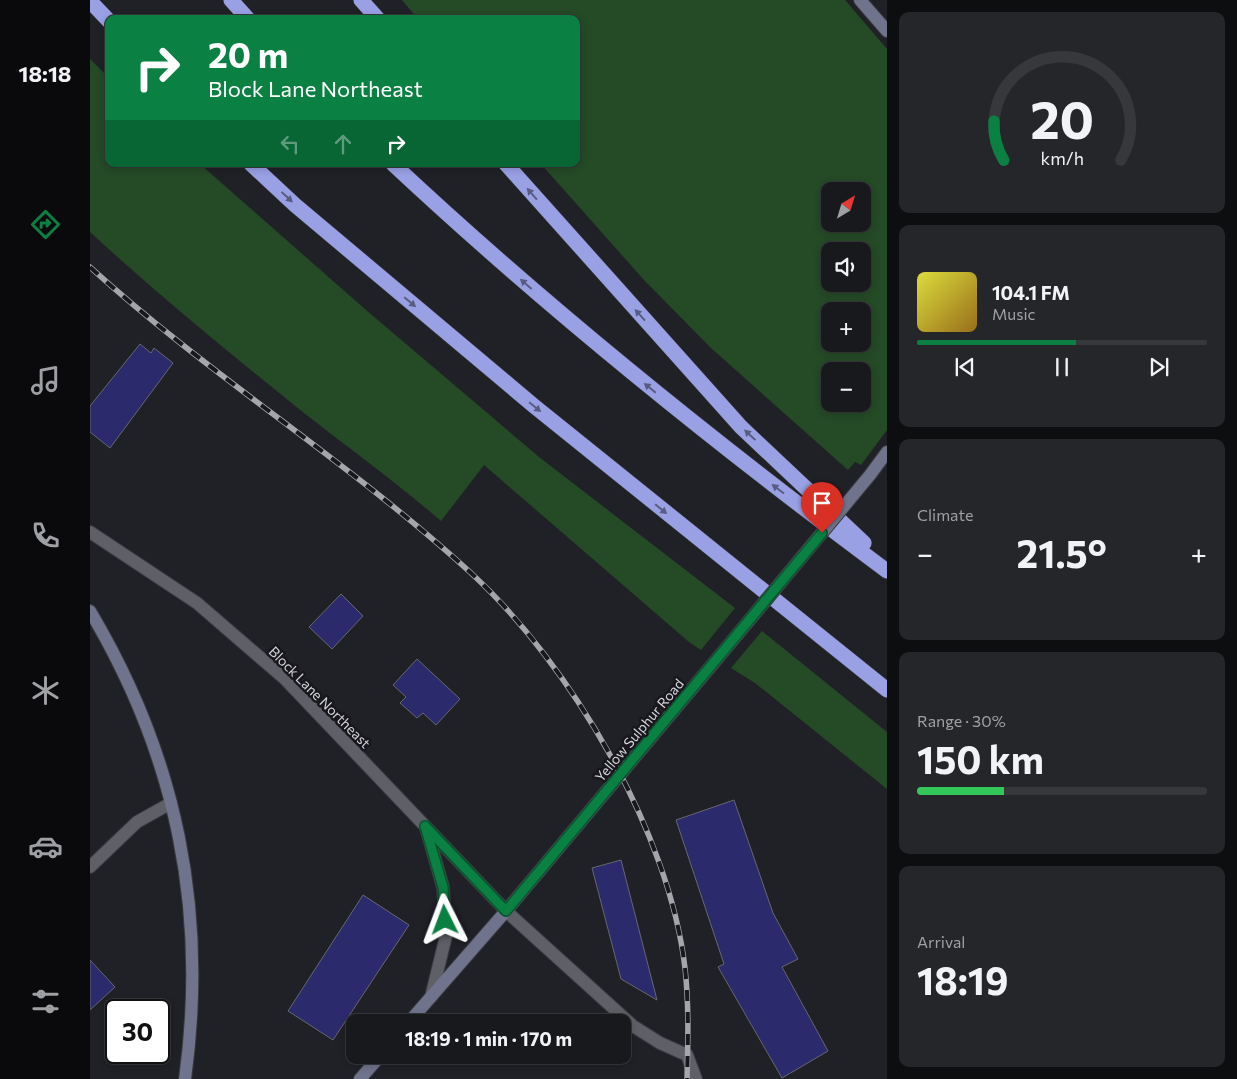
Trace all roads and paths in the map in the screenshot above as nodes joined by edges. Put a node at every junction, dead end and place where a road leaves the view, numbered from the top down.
1 (231, 0) edge
2 (361, 0) edge
3 (860, 0) edge
4 (90, 1) edge
5 (244, 15) edge
6 (374, 15) edge
7 (105, 17) edge
8 (887, 31) edge
9 (254, 167) edge
10 (396, 167) edge
11 (509, 167) edge
12 (887, 452) edge
13 (90, 532) edge
14 (887, 565) edge
15 (887, 570) edge
16 (90, 611) edge
17 (887, 690) edge
18 (171, 803) junction
19 (425, 826) junction
20 (90, 867) edge
21 (506, 911) junction
22 (431, 997) junction
23 (416, 1014) edge
24 (373, 1064) edge
25 (185, 1079) edge
26 (360, 1079) edge
27 (696, 1079) edge

1 - 5 highway
2 - 6 highway
3 - 8 street
4 - 7 highway
9 -> 17 highway
15 -> 10 highway
14 -> 11 highway
12 - 21 street, Yellow Sulphur Road, bridge
13 - 19 street, Block Lane Northeast
16 - 18 street
18 - 20 street
18 - 25 street
19 - 21 street, Block Lane Northeast
19 - 22 street
21 - 22 street, Yellow Sulphur Road
21 - 27 street, Block Lane Northeast
22 - 23 street, Yellow Sulphur Road
24 - 26 street

